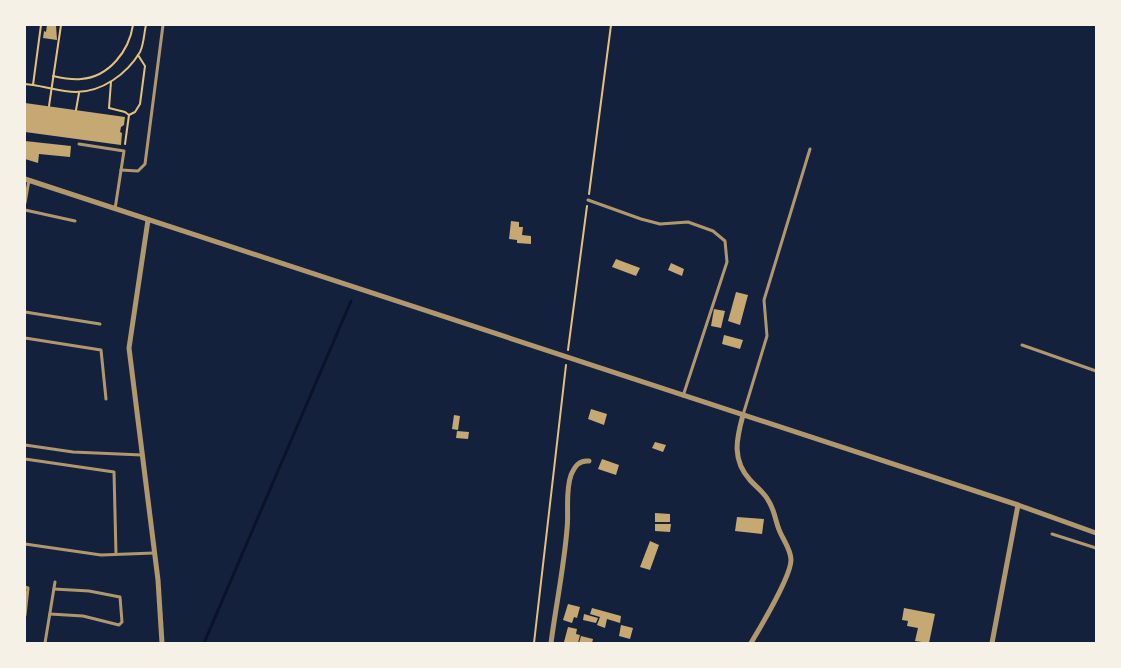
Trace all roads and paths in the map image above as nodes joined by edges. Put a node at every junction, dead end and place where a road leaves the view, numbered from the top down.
1 (41, 25) edge
2 (61, 25) edge
3 (132, 25) edge
4 (146, 25) edge
5 (163, 25) edge
6 (611, 25) edge
7 (138, 55) junction
8 (53, 76) junction
9 (111, 82) junction
10 (25, 84) edge
11 (33, 85) junction
12 (52, 88) junction
13 (79, 92) junction
14 (49, 106) dead end
15 (76, 110) dead end
16 (129, 116) junction
17 (79, 144) dead end
18 (810, 149) dead end
19 (124, 151) junction
20 (121, 170) junction
21 (27, 180) edge
22 (588, 200) junction
23 (25, 203) edge
24 (115, 209) junction
25 (25, 210) edge
26 (148, 220) junction
27 (75, 221) dead end
28 (25, 312) edge
29 (100, 324) dead end
30 (25, 338) edge
31 (1022, 345) dead end
32 (567, 358) junction
33 (1096, 371) edge
34 (683, 396) junction
35 (106, 399) dead end
36 (743, 415) junction
37 (25, 445) edge
38 (142, 454) junction
39 (25, 459) edge
40 (590, 461) dead end
41 (1018, 505) junction
42 (1096, 533) edge
43 (1052, 534) dead end
44 (25, 544) edge
45 (1096, 548) edge
46 (116, 554) junction
47 (154, 554) junction
48 (54, 582) dead end
49 (25, 587) edge
50 (54, 589) junction
51 (26, 600) edge
52 (50, 614) junction
53 (25, 615) edge
54 (45, 643) edge
55 (162, 643) edge
56 (534, 643) edge
57 (551, 643) edge
58 (751, 643) edge
59 (992, 643) edge

1 - 11 path
2 - 8 path
3 - 8 path
4 - 7 path
5 - 20 lane
6 - 22 path
7 - 9 path
7 - 16 path
8 - 12 path
9 - 13 path
9 - 16 path
10 - 11 path
11 - 12 path
12 - 13 path
12 - 14 path
13 - 15 path
16 - 19 path
17 - 19 lane
18 - 36 lane
19 - 20 lane
20 - 24 lane
21 - 23 lane
21 - 24 street
22 - 32 path
22 - 34 lane
24 - 26 street
25 - 27 lane
26 - 32 street
26 - 38 street
28 - 29 lane
30 - 35 lane
31 - 33 lane
32 - 34 street
32 - 56 path
34 - 36 street
36 - 41 street
36 - 58 street
37 - 38 lane
38 - 47 street
39 - 46 lane
40 - 57 street
41 - 42 street
41 - 59 street
43 - 45 lane
44 - 46 lane
46 - 47 lane
47 - 55 street
48 - 50 lane
49 - 51 lane
50 - 52 lane
50 - 52 lane
51 - 53 lane
52 - 54 lane

